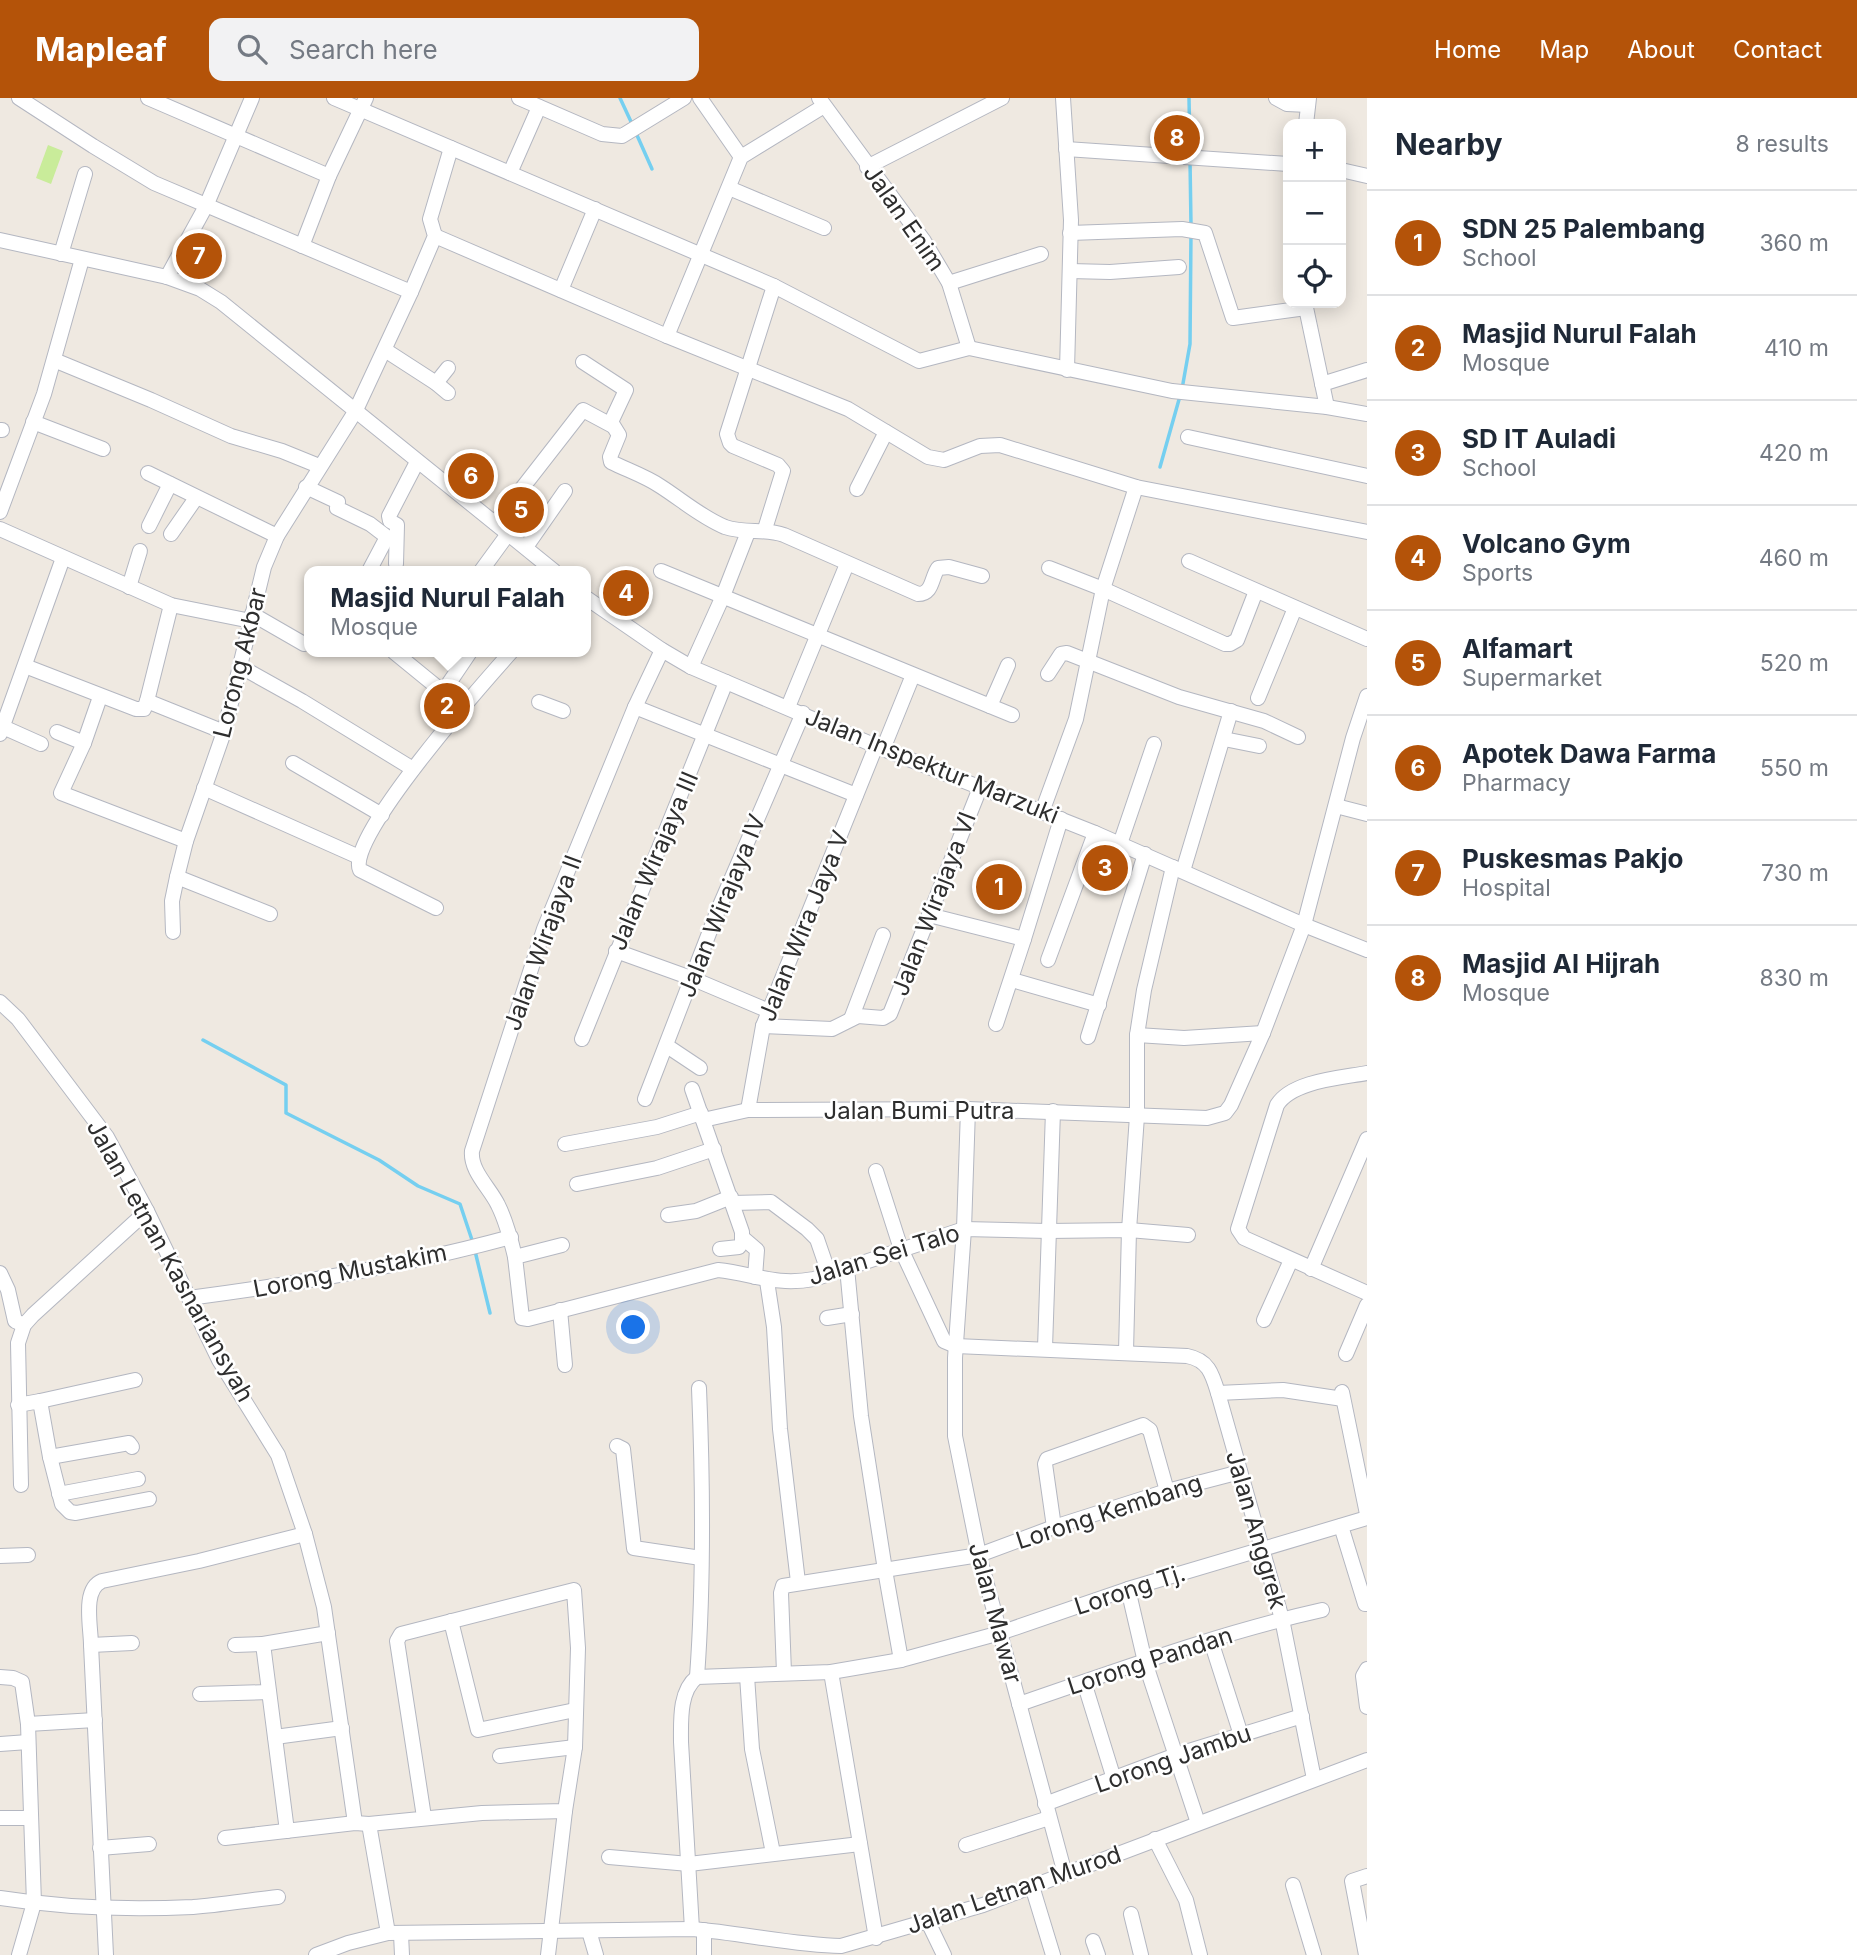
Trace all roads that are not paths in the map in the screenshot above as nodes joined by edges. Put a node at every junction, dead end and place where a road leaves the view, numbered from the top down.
1 (19, 98) edge
2 (148, 98) edge
3 (252, 98) edge
4 (334, 98) edge
5 (519, 98) edge
6 (684, 98) edge
7 (699, 98) edge
8 (1002, 98) edge
9 (1063, 98) edge
10 (1276, 98) edge
11 (821, 102) edge
12 (1308, 102) edge
13 (363, 104) edge
14 (539, 107) junction
15 (236, 135) junction
16 (451, 148) junction
17 (1066, 149) junction
18 (741, 157) junction
19 (1283, 164) edge
20 (867, 167) junction
21 (1346, 171) edge
22 (510, 173) junction
23 (85, 174) dead end
24 (1367, 174) edge
25 (329, 176) junction
26 (729, 188) junction
27 (206, 206) junction
28 (595, 209) junction
29 (824, 228) dead end
30 (1070, 233) junction
31 (435, 236) junction
32 (0, 240) edge
33 (302, 246) junction
34 (61, 254) junction
35 (701, 254) junction
36 (1041, 254) dead end
37 (82, 259) junction
38 (1179, 267) dead end
39 (1070, 271) junction
40 (167, 277) junction
41 (949, 283) junction
42 (774, 286) junction
43 (561, 290) junction
44 (411, 292) junction
45 (1289, 308) edge
46 (1307, 308) edge
47 (667, 336) junction
48 (969, 348) junction
49 (384, 350) junction
50 (54, 360) junction
51 (583, 362) dead end
52 (448, 368) dead end
53 (747, 368) junction
54 (1067, 370) junction
55 (1367, 370) edge
56 (436, 383) junction
57 (1322, 384) junction
58 (447, 393) dead end
59 (1327, 407) junction
60 (355, 412) junction
61 (1367, 414) edge
62 (33, 422) junction
63 (611, 425) junction
64 (886, 432) junction
65 (1188, 437) dead end
66 (103, 449) dead end
67 (417, 462) junction
68 (319, 466) junction
69 (148, 473) dead end
70 (1367, 477) edge
71 (170, 484) junction
72 (306, 487) junction
73 (1136, 487) junction
74 (857, 489) dead end
75 (565, 491) dead end
76 (195, 498) junction
77 (0, 512) edge
78 (495, 523) junction
79 (149, 526) dead end
80 (0, 529) edge
81 (765, 529) junction
82 (748, 532) junction
83 (1367, 532) edge
84 (171, 534) dead end
85 (508, 534) junction
86 (277, 536) junction
87 (526, 547) junction
88 (140, 551) dead end
89 (63, 558) junction
90 (1189, 561) dead end
91 (396, 564) dead end
92 (847, 564) junction
93 (372, 566) edge
94 (485, 566) edge
95 (548, 566) edge
96 (1049, 568) dead end
97 (661, 572) dead end
98 (982, 576) dead end
99 (128, 587) junction
100 (1103, 589) junction
101 (1256, 592) junction
102 (723, 596) junction
103 (591, 601) edge
104 (171, 605) junction
105 (1295, 608) junction
106 (252, 617) junction
107 (820, 634) junction
108 (1367, 639) edge
109 (304, 644) dead end
110 (662, 650) junction
111 (400, 657) edge
112 (467, 657) edge
113 (507, 657) edge
114 (1090, 660) junction
115 (1008, 665) dead end
116 (26, 666) junction
117 (241, 667) junction
118 (691, 667) junction
119 (1048, 674) dead end
120 (914, 675) junction
121 (726, 682) junction
122 (1367, 696) edge
123 (100, 697) junction
124 (1258, 698) dead end
125 (147, 701) junction
126 (539, 702) dead end
127 (990, 706) junction
128 (635, 707) junction
129 (788, 707) junction
130 (1231, 711) junction
131 (563, 712) dead end
132 (803, 713) junction
133 (1012, 715) dead end
134 (1, 731) edge
135 (57, 732) dead end
136 (225, 732) junction
137 (707, 734) junction
138 (1298, 737) dead end
139 (1224, 739) junction
140 (1360, 739) edge
141 (84, 743) junction
142 (41, 744) dead end
143 (1154, 744) dead end
144 (1259, 746) dead end
145 (880, 747) junction
146 (293, 764) dead end
147 (781, 764) junction
148 (412, 769) junction
149 (204, 788) junction
150 (980, 788) junction
151 (856, 795) junction
152 (1336, 806) junction
153 (1042, 812) junction
154 (1367, 814) edge
155 (382, 815) junction
156 (1061, 819) junction
157 (1095, 833) junction
158 (186, 841) junction
159 (1120, 844) junction
160 (1145, 854) junction
161 (359, 857) junction
162 (1178, 869) junction
163 (177, 877) junction
164 (436, 908) dead end
165 (270, 914) dead end
166 (929, 915) junction
167 (1304, 925) junction
168 (173, 932) dead end
169 (883, 935) dead end
170 (1024, 939) junction
171 (1367, 950) edge
172 (616, 951) junction
173 (1048, 960) dead end
174 (691, 978) junction
175 (1012, 980) junction
176 (0, 1002) edge
177 (1099, 1005) junction
178 (769, 1011) junction
179 (851, 1018) junction
180 (996, 1024) dead end
181 (763, 1026) junction
182 (1263, 1033) junction
183 (1137, 1035) junction
184 (1088, 1037) dead end
185 (582, 1039) dead end
186 (667, 1046) junction
187 (700, 1068) dead end
188 (1367, 1073) edge
189 (692, 1089) dead end
190 (645, 1099) dead end
191 (968, 1109) junction
192 (748, 1110) junction
193 (1053, 1111) junction
194 (1137, 1116) junction
195 (702, 1117) junction
196 (1367, 1139) edge
197 (565, 1144) dead end
198 (714, 1149) junction
199 (876, 1171) dead end
200 (577, 1184) dead end
201 (731, 1200) junction
202 (147, 1211) junction
203 (668, 1216) dead end
204 (964, 1229) junction
205 (1129, 1230) junction
206 (1048, 1231) junction
207 (1188, 1235) dead end
208 (511, 1237) junction
209 (743, 1238) junction
210 (562, 1245) dead end
211 (720, 1249) dead end
212 (901, 1249) junction
213 (515, 1258) junction
214 (1291, 1260) junction
215 (847, 1268) junction
216 (1311, 1269) junction
217 (0, 1273) edge
218 (829, 1274) junction
219 (761, 1279) junction
220 (1367, 1293) edge
221 (189, 1298) junction
222 (1367, 1305) edge
223 (560, 1310) junction
224 (852, 1314) junction
225 (827, 1318) dead end
226 (1264, 1320) dead end
227 (24, 1325) junction
228 (956, 1346) junction
229 (1045, 1348) junction
230 (1126, 1352) junction
231 (1346, 1354) dead end
232 (565, 1365) dead end
233 (135, 1380) dead end
234 (699, 1388) dead end
235 (1218, 1393) junction
236 (40, 1401) junction
237 (18, 1405) junction
238 (620, 1448) dead end
239 (1240, 1472) junction
240 (138, 1479) dead end
241 (20, 1485) dead end
242 (1167, 1491) junction
243 (59, 1494) junction
244 (149, 1499) dead end
245 (1367, 1516) edge
246 (1341, 1526) junction
247 (1055, 1527) junction
248 (305, 1537) junction
249 (1261, 1549) junction
250 (28, 1555) dead end
251 (979, 1555) junction
252 (0, 1556) edge
253 (701, 1558) junction
254 (885, 1570) junction
255 (798, 1582) junction
256 (1128, 1589) junction
257 (1367, 1604) edge
258 (1322, 1610) dead end
259 (1282, 1619) junction
260 (451, 1621) junction
261 (328, 1633) junction
262 (1000, 1633) junction
263 (1211, 1641) junction
264 (132, 1643) dead end
265 (262, 1643) junction
266 (235, 1644) dead end
267 (91, 1645) junction
268 (901, 1660) junction
269 (1145, 1662) junction
270 (1367, 1669) edge
271 (831, 1672) junction
272 (783, 1673) junction
273 (747, 1676) junction
274 (0, 1677) edge
275 (697, 1677) junction
276 (1084, 1682) junction
277 (269, 1692) junction
278 (200, 1694) dead end
279 (1020, 1704) junction
280 (1367, 1707) edge
281 (575, 1710) junction
282 (1302, 1716) junction
283 (95, 1720) junction
284 (28, 1724) junction
285 (342, 1728) junction
286 (1241, 1735) junction
287 (275, 1737) junction
288 (28, 1742) junction
289 (0, 1744) edge
290 (575, 1747) junction
291 (1176, 1755) junction
292 (500, 1756) dead end
293 (1367, 1760) edge
294 (1114, 1779) junction
295 (1314, 1779) junction
296 (565, 1811) junction
297 (1047, 1811) junction
298 (424, 1817) junction
299 (0, 1818) edge
300 (30, 1818) junction
301 (1198, 1823) junction
302 (362, 1824) junction
303 (287, 1831) junction
304 (225, 1838) dead end
305 (1156, 1839) junction
306 (860, 1843) junction
307 (149, 1844) dead end
308 (966, 1845) dead end
309 (100, 1848) junction
310 (774, 1853) junction
311 (609, 1857) dead end
312 (690, 1864) junction
313 (1065, 1874) junction
314 (1367, 1876) edge
315 (1293, 1885) dead end
316 (1032, 1886) junction
317 (278, 1897) dead end
318 (0, 1898) edge
319 (34, 1903) junction
320 (102, 1907) junction
321 (1131, 1914) dead end
322 (928, 1922) junction
323 (698, 1930) junction
324 (551, 1931) junction
325 (589, 1931) junction
326 (394, 1934) junction
327 (876, 1938) junction
328 (842, 1951) edge
329 (19, 1955) edge
330 (106, 1955) edge
331 (316, 1955) edge
332 (402, 1955) edge
333 (548, 1955) edge
334 (596, 1955) edge
335 (704, 1955) edge
336 (944, 1955) edge
337 (1053, 1955) edge
338 (1141, 1955) edge
339 (1200, 1955) edge
340 (1314, 1955) edge
341 (1366, 1955) edge

1 - 27 street
2 - 15 street
3 - 15 street
4 - 13 street
5 - 14 street
6 - 14 street
7 - 18 street
8 - 20 street
9 - 17 street
10 - 12 street
11 - 18 street
11 - 20 street, Jalan Enim
13 - 16 street
13 - 25 street
14 - 22 street
15 - 25 street
15 - 27 street
16 - 22 street
16 - 31 street
17 - 19 street
17 - 30 street
18 - 26 street
20 - 41 street, Jalan Enim
21 - 24 street
22 - 28 street
23 - 34 street
25 - 33 street
26 - 29 street
26 - 35 street
27 - 33 street
27 - 40 street
28 - 35 street
28 - 43 street
30 - 39 street
30 - 45 street
31 - 43 street
31 - 44 street, Lorong Akbar
32 - 34 street
33 - 44 street
34 - 37 street
35 - 42 street
35 - 47 street
36 - 41 street
37 - 40 street
37 - 50 street
38 - 39 street
39 - 54 street
40 - 60 street
41 - 48 street, Jalan Enim
42 - 48 street
42 - 53 street
43 - 47 street
44 - 49 street, Lorong Akbar
46 - 57 street
47 - 53 street
48 - 54 street
49 - 56 street
49 - 60 street, Lorong Akbar
50 - 62 street
50 - 68 street
51 - 63 street
52 - 56 street
53 - 64 street
53 - 81 street
54 - 59 street
55 - 57 street
56 - 58 street
57 - 59 street
59 - 61 street
60 - 67 street
60 - 68 street, Lorong Akbar
62 - 66 street
62 - 77 street
63 - 78 street
63 - 82 street
64 - 73 street
64 - 74 street
65 - 70 street
67 - 78 street
67 - 91 street
68 - 72 street, Lorong Akbar
69 - 71 street
71 - 76 street
71 - 79 street
72 - 86 street, Lorong Akbar
72 - 93 street
73 - 83 street
73 - 100 street
75 - 87 street
76 - 84 street
76 - 86 street
78 - 85 street
80 - 89 street
81 - 82 street
81 - 92 street
82 - 102 street
85 - 87 street
85 - 94 street
86 - 106 street, Lorong Akbar
87 - 95 street
88 - 99 street
89 - 99 street
89 - 116 street
90 - 101 street
92 - 98 street
92 - 107 street
96 - 100 street
97 - 102 street
99 - 104 street
100 - 101 street
100 - 114 street
101 - 105 street
102 - 107 street
102 - 118 street
103 - 110 street, Jalan Inspektur Marzuki
104 - 106 street
104 - 125 street
105 - 108 street
105 - 124 street
106 - 109 street
106 - 117 street, Lorong Akbar
107 - 120 street
107 - 129 street
110 - 118 street, Jalan Inspektur Marzuki
110 - 128 street, Jalan Wirajaya II
111 - 112 street
113 - 148 street
114 - 119 street
114 - 130 street
114 - 153 street
115 - 127 street
116 - 123 street
116 - 134 street
117 - 136 street, Lorong Akbar
117 - 148 street
118 - 121 street, Jalan Inspektur Marzuki
120 - 127 street
120 - 145 street, Jalan Wira Jaya V
121 - 129 street, Jalan Inspektur Marzuki
121 - 137 street, Jalan Wirajaya III
122 - 140 street
123 - 125 street
123 - 141 street
125 - 136 street
126 - 131 street
127 - 133 street
128 - 137 street
128 - 208 street, Jalan Wirajaya II
129 - 132 street, Jalan Inspektur Marzuki
130 - 138 street
130 - 139 street
132 - 145 street, Jalan Inspektur Marzuki
132 - 147 street, Jalan Wirajaya IV
134 - 142 street
135 - 141 street
136 - 149 street, Lorong Akbar
137 - 147 street
137 - 172 street, Jalan Wirajaya III
139 - 144 street
139 - 162 street
140 - 152 street
141 - 158 street
143 - 159 street
145 - 150 street, Jalan Inspektur Marzuki
145 - 151 street, Jalan Wira Jaya V
146 - 155 street
147 - 151 street
147 - 174 street, Jalan Wirajaya IV
148 - 155 street
149 - 158 street, Lorong Akbar
149 - 161 street
150 - 153 street, Jalan Inspektur Marzuki
150 - 166 street, Jalan Wirajaya VI
151 - 178 street, Jalan Wira Jaya V
152 - 154 street
152 - 167 street
153 - 156 street, Jalan Inspektur Marzuki
155 - 161 street
156 - 157 street, Jalan Inspektur Marzuki
156 - 170 street
157 - 159 street, Jalan Inspektur Marzuki
157 - 173 street
158 - 163 street, Lorong Akbar
159 - 160 street, Jalan Inspektur Marzuki
160 - 162 street, Jalan Inspektur Marzuki
160 - 177 street
161 - 164 street
162 - 167 street, Jalan Inspektur Marzuki
162 - 183 street
163 - 165 street
163 - 168 street, Lorong Akbar
166 - 170 street
166 - 179 street, Jalan Wirajaya VI
167 - 171 street, Jalan Inspektur Marzuki
167 - 182 street
169 - 179 street
170 - 175 street
172 - 174 street
172 - 185 street, Jalan Wirajaya III
174 - 178 street
174 - 186 street, Jalan Wirajaya IV
175 - 177 street
175 - 180 street
176 - 202 street, Jalan Letnan Kasnariansyah
177 - 184 street
178 - 181 street, Jalan Wira Jaya V
179 - 181 street, Jalan Wirajaya VI
181 - 192 street, Jalan Wira Jaya V
182 - 183 street
182 - 194 street, Jalan Bumi Putra
183 - 194 street
186 - 187 street
186 - 190 street, Jalan Wirajaya IV
188 - 214 street
189 - 195 street
191 - 192 street, Jalan Bumi Putra
191 - 193 street, Jalan Bumi Putra
191 - 204 street, Jalan Mawar
192 - 195 street, Jalan Bumi Putra
193 - 194 street, Jalan Bumi Putra
193 - 206 street
194 - 205 street
195 - 197 street, Jalan Bumi Putra
195 - 198 street
196 - 216 street
198 - 200 street
198 - 201 street
199 - 212 street
201 - 203 street
201 - 209 street
201 - 218 street
202 - 221 street, Jalan Letnan Kasnariansyah
202 - 227 street
204 - 206 street, Jalan Sei Talo
204 - 212 street, Jalan Sei Talo
204 - 228 street, Jalan Mawar
205 - 206 street, Jalan Sei Talo
205 - 207 street, Jalan Sei Talo
205 - 230 street
206 - 229 street
208 - 213 street, Jalan Sei Talo
208 - 221 street, Lorong Mustakim
209 - 211 street
209 - 219 street
210 - 213 street
212 - 215 street, Jalan Sei Talo
212 - 228 street
213 - 223 street, Jalan Sei Talo
214 - 216 street
214 - 226 street
215 - 218 street, Jalan Sei Talo
215 - 224 street
216 - 220 street
217 - 227 street
218 - 219 street, Jalan Sei Talo
219 - 223 street, Jalan Sei Talo
219 - 255 street
221 - 248 street, Jalan Letnan Kasnariansyah
222 - 231 street
223 - 232 street
224 - 225 street
224 - 254 street
227 - 237 street
228 - 229 street
228 - 251 street, Jalan Mawar
229 - 230 street
230 - 235 street, Jalan Anggrek
233 - 236 street
234 - 253 street
235 - 239 street, Jalan Anggrek
235 - 245 street
236 - 237 street
236 - 243 street
237 - 241 street
238 - 253 street
239 - 242 street, Lorong Kembang
239 - 249 street, Jalan Anggrek
240 - 243 street
242 - 247 street, Lorong Kembang
242 - 247 street
243 - 244 street
245 - 246 street, Lorong Tj.
246 - 249 street, Lorong Tj.
246 - 257 street
247 - 251 street, Lorong Kembang
248 - 261 street, Jalan Letnan Kasnariansyah
248 - 267 street
249 - 256 street, Lorong Tj.
249 - 259 street, Jalan Anggrek
250 - 252 street
251 - 254 street, Lorong Kembang
251 - 262 street, Jalan Mawar
253 - 275 street
254 - 255 street, Lorong Kembang
254 - 268 street
255 - 272 street
256 - 262 street, Lorong Tj.
256 - 269 street
258 - 259 street, Lorong Pandan
259 - 263 street, Lorong Pandan
259 - 282 street, Jalan Anggrek
260 - 281 street
260 - 281 street
260 - 298 street
261 - 265 street
261 - 285 street, Jalan Letnan Kasnariansyah
262 - 268 street, Lorong Tj.
262 - 279 street, Jalan Mawar
263 - 269 street, Lorong Pandan
263 - 286 street
264 - 267 street
265 - 266 street
265 - 277 street
267 - 283 street
268 - 271 street, Lorong Tj.
269 - 276 street, Lorong Pandan
269 - 291 street
270 - 280 street
271 - 272 street, Lorong Tj.
271 - 306 street
272 - 273 street, Lorong Tj.
273 - 275 street, Lorong Tj.
273 - 310 street
274 - 284 street
275 - 312 street
276 - 279 street, Lorong Pandan
276 - 294 street
277 - 278 street
277 - 287 street
279 - 297 street, Jalan Mawar
281 - 290 street
282 - 286 street, Lorong Jambu
282 - 295 street, Jalan Anggrek
283 - 284 street
283 - 309 street
284 - 288 street
285 - 287 street
285 - 302 street, Jalan Letnan Kasnariansyah
286 - 291 street, Lorong Jambu
287 - 303 street
288 - 289 street
288 - 300 street
290 - 292 street
290 - 296 street
291 - 294 street, Lorong Jambu
291 - 301 street
293 - 295 street, Jalan Letnan Murod
294 - 297 street, Lorong Jambu
295 - 301 street, Jalan Letnan Murod
296 - 298 street
296 - 324 street
297 - 308 street, Lorong Jambu
297 - 313 street, Jalan Mawar
298 - 302 street
299 - 300 street
300 - 319 street
301 - 305 street, Jalan Letnan Murod
302 - 303 street
302 - 326 street, Jalan Letnan Kasnariansyah
303 - 304 street
305 - 313 street, Jalan Letnan Murod
305 - 339 street
306 - 310 street
306 - 327 street
307 - 309 street
309 - 320 street
310 - 312 street
311 - 312 street
312 - 323 street
313 - 316 street, Jalan Letnan Murod
314 - 341 street
315 - 340 street
316 - 322 street, Jalan Letnan Murod
316 - 337 street
317 - 320 street
318 - 319 street
319 - 320 street
319 - 329 street
320 - 330 street
321 - 338 street
322 - 327 street, Jalan Letnan Murod
322 - 336 street
323 - 325 street, Jalan Letnan Murod
323 - 328 street, Jalan Letnan Murod
323 - 335 street
324 - 325 street, Jalan Letnan Murod
324 - 326 street, Jalan Letnan Murod
324 - 333 street
325 - 334 street
326 - 331 street, Jalan Letnan Murod
326 - 332 street, Jalan Letnan Kasnariansyah
327 - 328 street, Jalan Letnan Murod

